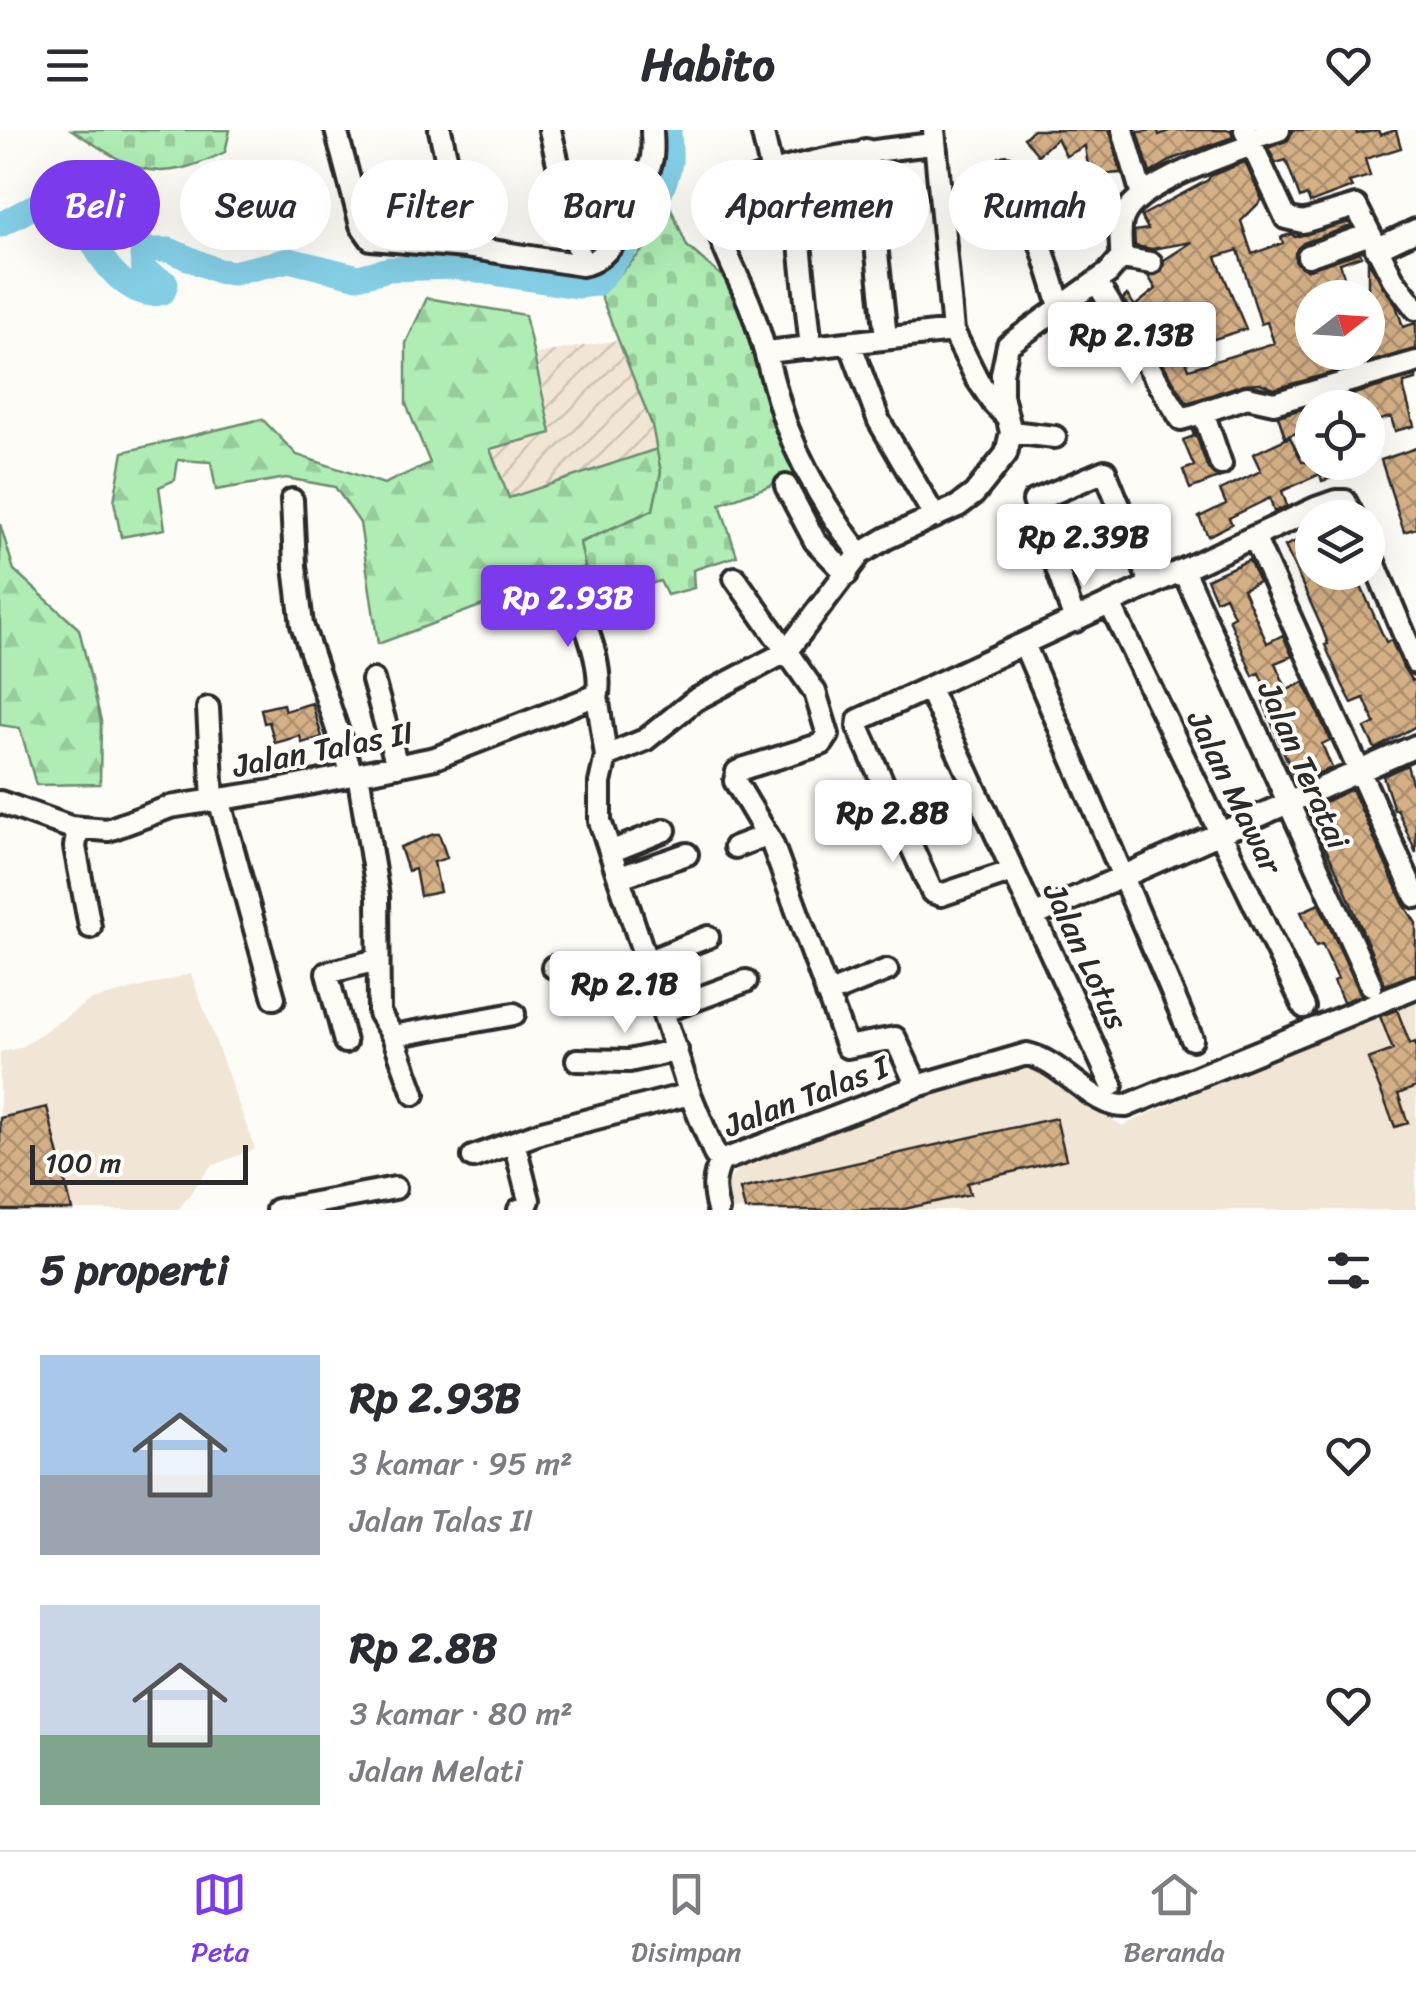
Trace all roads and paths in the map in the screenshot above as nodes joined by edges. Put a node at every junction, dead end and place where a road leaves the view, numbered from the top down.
1 (336, 130) edge
2 (440, 130) edge
3 (550, 130) edge
4 (652, 130) edge
5 (762, 130) edge
6 (1123, 130) edge
7 (1279, 130) edge
8 (934, 137) edge
9 (1249, 138) edge
10 (866, 150) junction
11 (447, 160) edge
12 (777, 160) edge
13 (824, 160) edge
14 (351, 186) edge
15 (1142, 196) junction
16 (1416, 230) edge
17 (1373, 242) junction
18 (485, 250) edge
19 (726, 250) edge
20 (795, 250) edge
21 (1043, 250) edge
22 (1308, 256) dead end
23 (1122, 258) junction
24 (1151, 263) dead end
25 (582, 265) junction
26 (1097, 283) junction
27 (1414, 304) edge
28 (1060, 306) junction
29 (953, 331) junction
30 (886, 338) junction
31 (850, 343) junction
32 (811, 348) junction
33 (768, 352) junction
34 (1416, 362) edge
35 (1202, 413) junction
36 (1009, 424) junction
37 (1055, 437) dead end
38 (1221, 464) dead end
39 (786, 486) dead end
40 (292, 500) dead end
41 (935, 517) junction
42 (1295, 519) edge
43 (1254, 537) junction
44 (860, 554) junction
45 (1183, 570) junction
46 (847, 574) junction
47 (735, 578) dead end
48 (1151, 585) junction
49 (1385, 589) edge
50 (576, 600) dead end
51 (1110, 604) junction
52 (1075, 621) junction
53 (1024, 644) junction
54 (786, 652) junction
55 (1416, 663) edge
56 (373, 680) dead end
57 (930, 689) junction
58 (597, 700) junction
59 (208, 708) dead end
60 (1416, 746) edge
61 (606, 756) junction
62 (397, 766) junction
63 (1358, 772) junction
64 (355, 774) junction
65 (216, 799) junction
66 (0, 802) edge
67 (1288, 803) junction
68 (78, 828) junction
69 (665, 830) dead end
70 (1222, 832) junction
71 (768, 834) junction
72 (735, 847) dead end
73 (610, 852) junction
74 (687, 854) dead end
75 (1013, 871) junction
76 (620, 877) junction
77 (1122, 877) junction
78 (1416, 897) edge
79 (1034, 916) junction
80 (90, 927) dead end
81 (708, 936) dead end
82 (376, 960) junction
83 (646, 962) junction
84 (553, 967) dead end
85 (887, 970) dead end
86 (746, 981) dead end
87 (1371, 985) dead end
88 (1416, 987) edge
89 (827, 994) junction
90 (274, 998) dead end
91 (1304, 1008) dead end
92 (664, 1011) junction
93 (514, 1014) dead end
94 (393, 1036) junction
95 (1192, 1039) dead end
96 (345, 1042) dead end
97 (677, 1050) junction
98 (577, 1060) dead end
99 (1112, 1085) dead end
100 (916, 1086) junction
101 (414, 1094) dead end
102 (690, 1094) junction
103 (514, 1142) junction
104 (473, 1157) dead end
105 (721, 1161) junction
106 (394, 1188) dead end
107 (277, 1210) edge
108 (518, 1210) edge
109 (718, 1210) edge

1 - 14 street
2 - 11 street
3 - 25 street
4 - 25 street
5 - 12 street
6 - 15 street
7 - 9 street
8 - 10 street
8 - 29 street
9 - 15 street
9 - 17 street
10 - 13 street
10 - 30 street
15 - 23 street
16 - 17 street
17 - 22 street
17 - 27 street
18 - 25 street
19 - 33 street
20 - 32 street
21 - 28 street
23 - 24 street
23 - 26 street
26 - 28 street
26 - 35 street
28 - 36 street
29 - 30 street
29 - 36 street
30 - 31 street
31 - 32 street
31 - 41 street
32 - 33 street
33 - 44 street
34 - 35 street
35 - 38 street
36 - 37 street
36 - 41 street
39 - 46 street
40 - 64 street
41 - 44 street
42 - 43 street
43 - 45 street
43 - 63 street
44 - 46 street
45 - 48 street
45 - 67 street, Jalan Teratai
46 - 54 street
47 - 54 street
48 - 51 street
48 - 52 street
49 - 55 street
50 - 58 street
51 - 52 street
51 - 70 street, Jalan Mawar
52 - 53 street
53 - 57 street
53 - 77 street
54 - 61 street
54 - 71 street
56 - 62 street
57 - 75 street, Jalan Lotus
57 - 75 street
58 - 61 street
58 - 62 street, Jalan Talas II
59 - 65 street
60 - 63 street
61 - 73 street, Jalan Talas I
62 - 64 street, Jalan Talas II
63 - 67 street
63 - 78 street
64 - 65 street, Jalan Talas II
64 - 82 street
65 - 68 street, Jalan Talas II
65 - 90 street
66 - 68 street, Jalan Talas II
67 - 70 street
67 - 87 street, Jalan Teratai
68 - 80 street
69 - 73 street
70 - 77 street
70 - 91 street, Jalan Mawar
71 - 72 street
71 - 89 street
73 - 76 street, Jalan Talas I
74 - 76 street
75 - 79 street, Jalan Lotus
76 - 83 street, Jalan Talas I
77 - 79 street
77 - 95 street
79 - 99 street, Jalan Lotus
81 - 83 street
82 - 94 street
82 - 96 street
83 - 84 street
83 - 92 street, Jalan Talas I
85 - 89 street
86 - 92 street
88 - 100 street, Jalan Talas I
89 - 100 street
92 - 97 street, Jalan Talas I
93 - 94 street
94 - 101 street
97 - 98 street
97 - 102 street, Jalan Talas I
100 - 105 street, Jalan Talas I
102 - 103 street
102 - 105 street, Jalan Talas I
103 - 104 street
103 - 108 street
105 - 109 street
106 - 107 street

